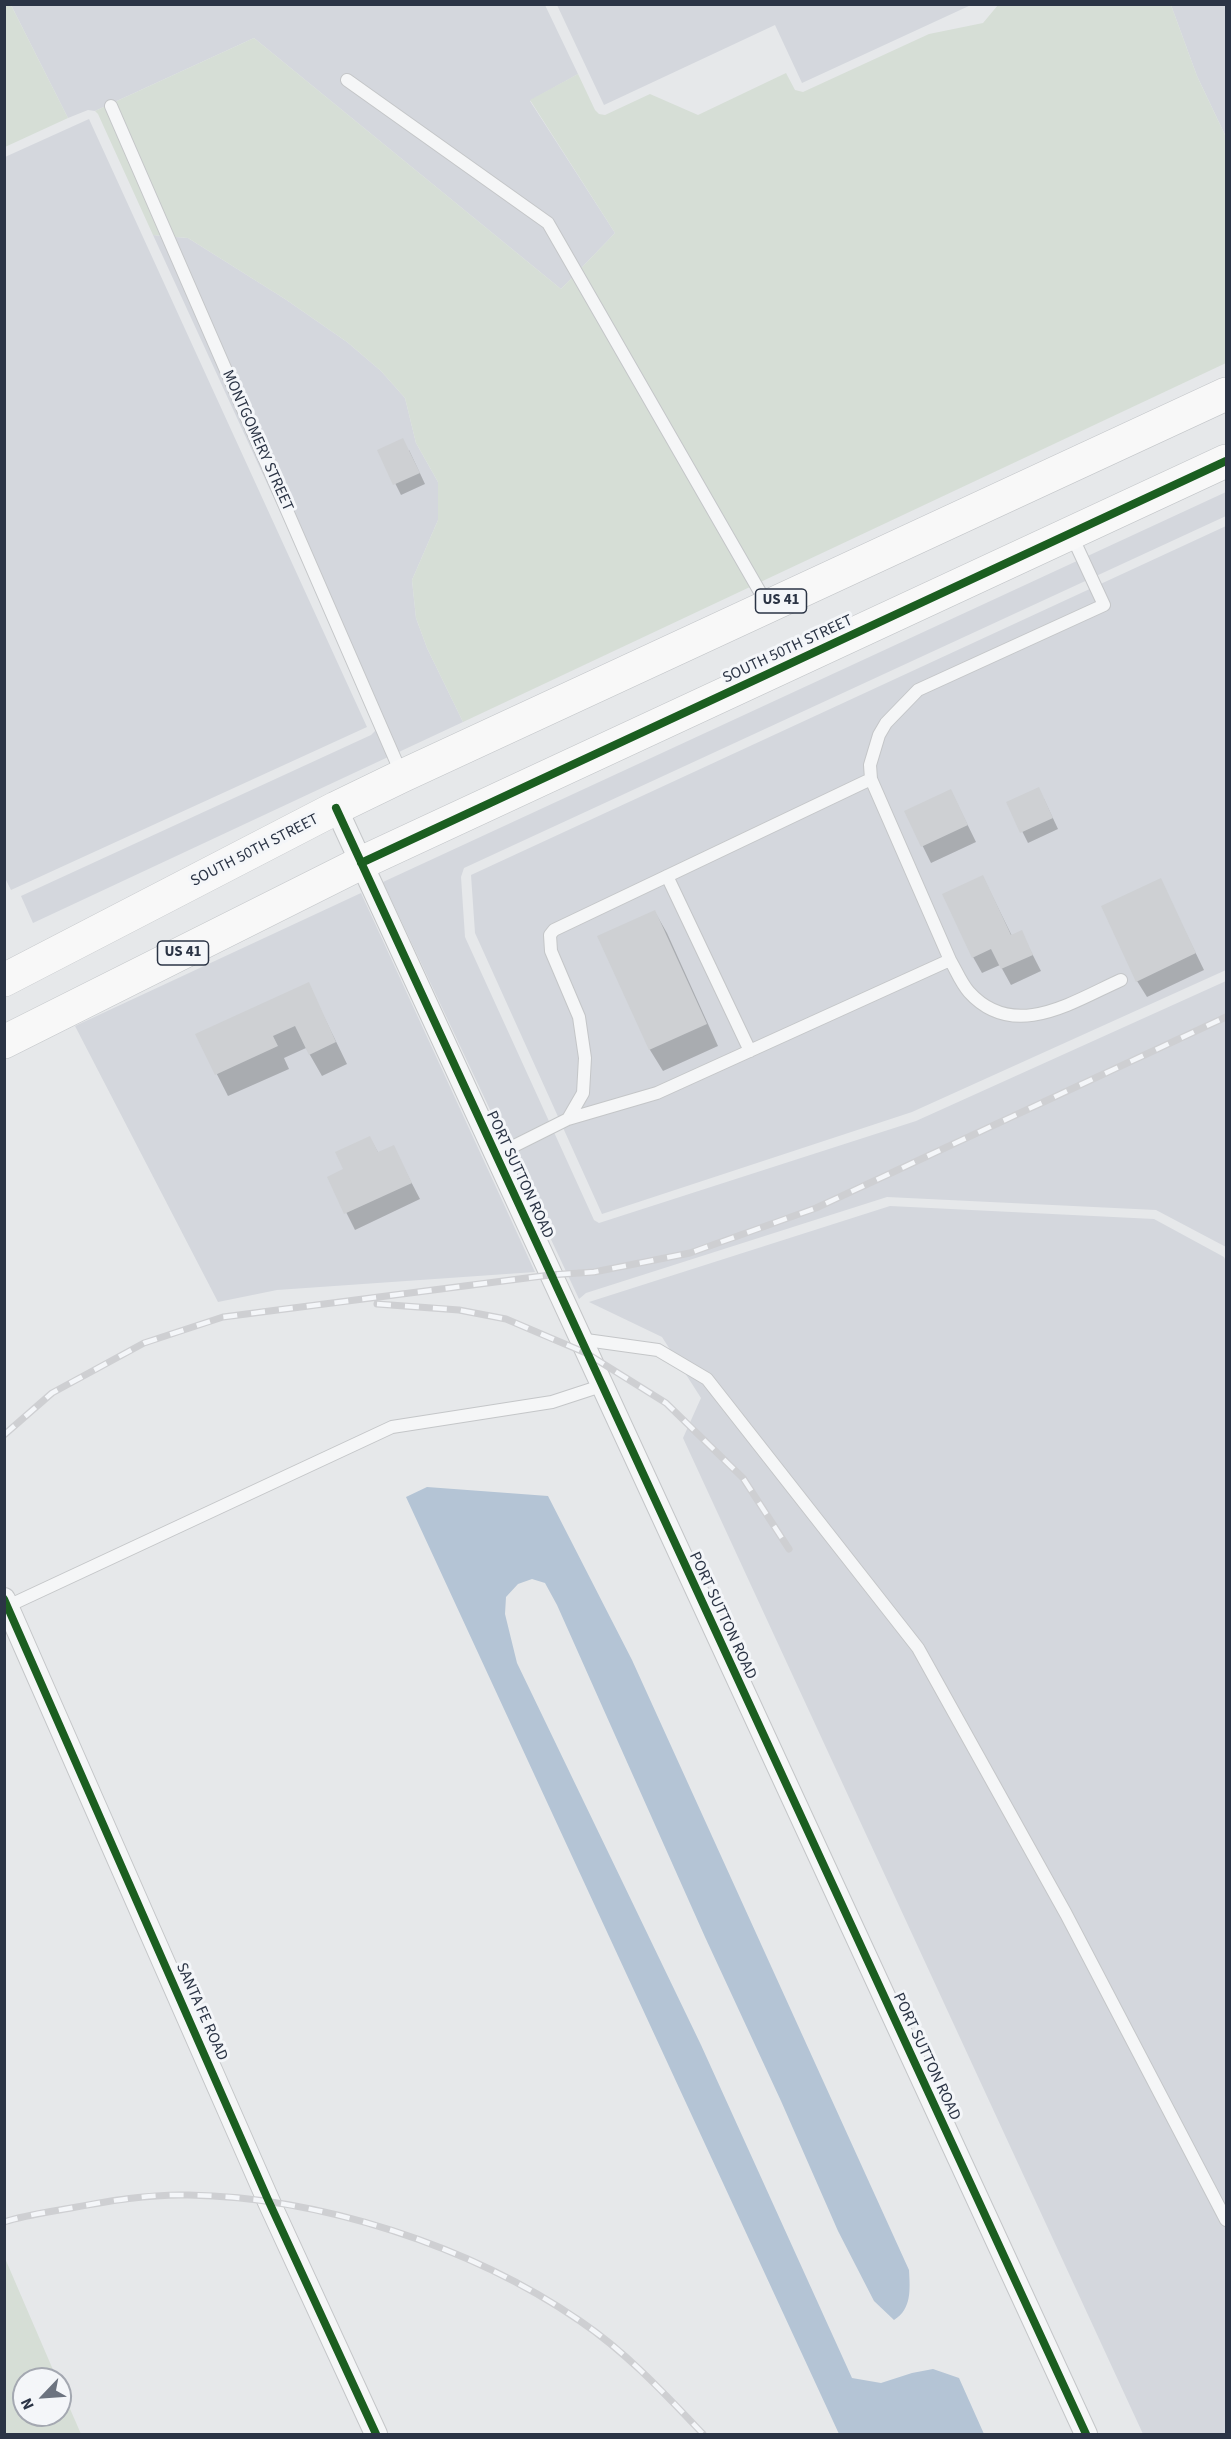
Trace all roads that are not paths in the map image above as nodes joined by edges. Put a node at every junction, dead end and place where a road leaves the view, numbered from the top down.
1 (347, 80) dead end
2 (111, 106) dead end
3 (1227, 394) edge
4 (1227, 461) edge
5 (1071, 534) junction
6 (769, 607) junction
7 (402, 776) junction
8 (872, 779) junction
9 (336, 808) junction
10 (361, 863) junction
11 (667, 876) junction
12 (950, 960) junction
13 (1121, 980) dead end
14 (4, 981) edge
15 (4, 1042) edge
16 (750, 1051) junction
17 (568, 1119) junction
18 (496, 1155) junction
19 (579, 1339) junction
20 (601, 1386) junction
21 (6, 1603) edge
22 (1227, 2220) edge
23 (376, 2434) edge
24 (1086, 2434) edge

1 - 6 lane
2 - 7 lane, MONTGOMERY STREET
3 - 6 main road, SOUTH 50TH STREET / US 41
4 - 5 main road, SOUTH 50TH STREET / US 41
5 - 8 lane
5 - 10 main road, SOUTH 50TH STREET / US 41
6 - 7 main road, SOUTH 50TH STREET / US 41
7 - 9 main road, SOUTH 50TH STREET / US 41
8 - 11 lane
8 - 12 lane
9 - 10 street, PORT SUTTON ROAD
9 - 14 main road, SOUTH 50TH STREET / US 41
10 - 15 main road, SOUTH 50TH STREET / US 41
10 - 18 street, PORT SUTTON ROAD
11 - 16 lane
11 - 17 lane
12 - 13 lane
12 - 16 lane
16 - 17 lane
17 - 18 lane
18 - 19 street, PORT SUTTON ROAD
19 - 20 street, PORT SUTTON ROAD
19 - 22 lane
20 - 21 lane
20 - 24 street, PORT SUTTON ROAD
21 - 23 street, SANTA FE ROAD

